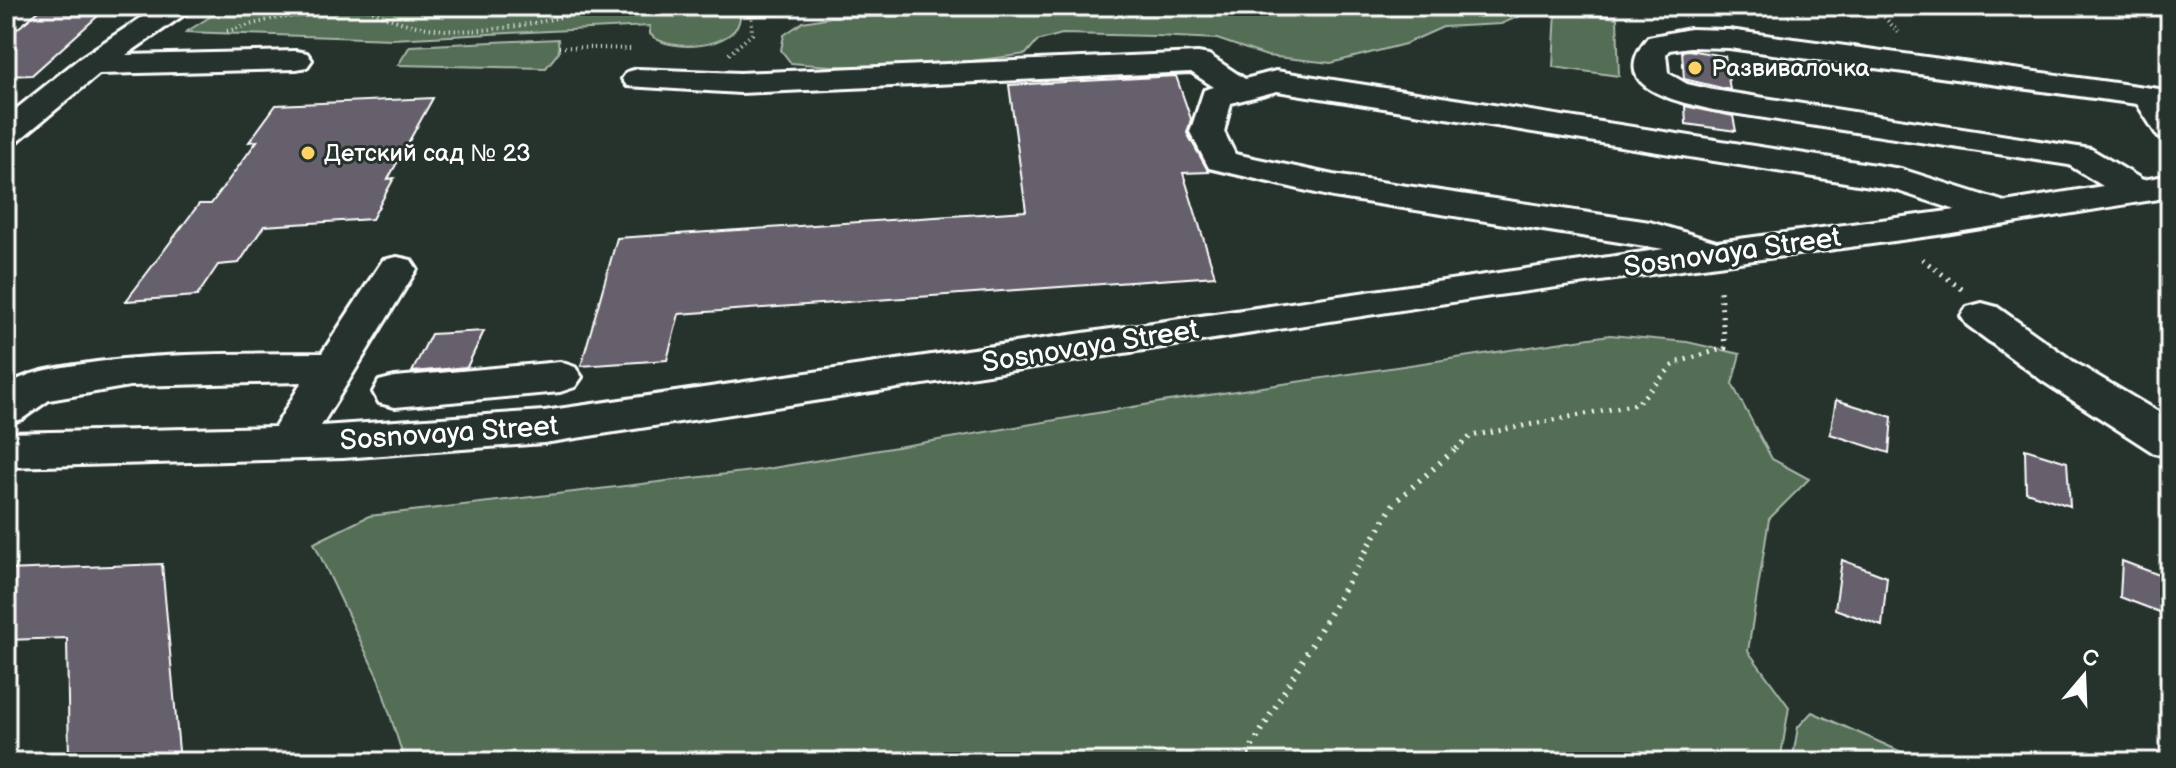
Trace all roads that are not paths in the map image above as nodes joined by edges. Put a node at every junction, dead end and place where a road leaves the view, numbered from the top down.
1 (148, 6) edge
2 (178, 6) edge
3 (128, 38) junction
4 (296, 60) dead end
5 (91, 65) junction
6 (639, 65) road end
7 (1241, 91) junction
8 (2170, 130) edge
9 (6, 134) edge
10 (2154, 189) edge
11 (2003, 213) junction
12 (397, 269) dead end
13 (1720, 272) junction
14 (1973, 303) road end
15 (335, 367) junction
16 (560, 377) dead end
17 (395, 392) dead end
18 (6, 408) edge
19 (2170, 441) edge
20 (291, 443) junction
21 (6, 450) edge

1 - 3 street
2 - 3 street
3 - 5 street
4 - 5 street
5 - 9 street
6 - 7 street
7 - 11 street
7 - 13 street
8 - 10 street
10 - 11 street, Sosnovaya Street
11 - 13 street, Sosnovaya Street
12 - 15 street
13 - 20 street, Sosnovaya Street
14 - 19 street
15 - 18 street
15 - 20 street
16 - 17 street
20 - 21 street, Sosnovaya Street

